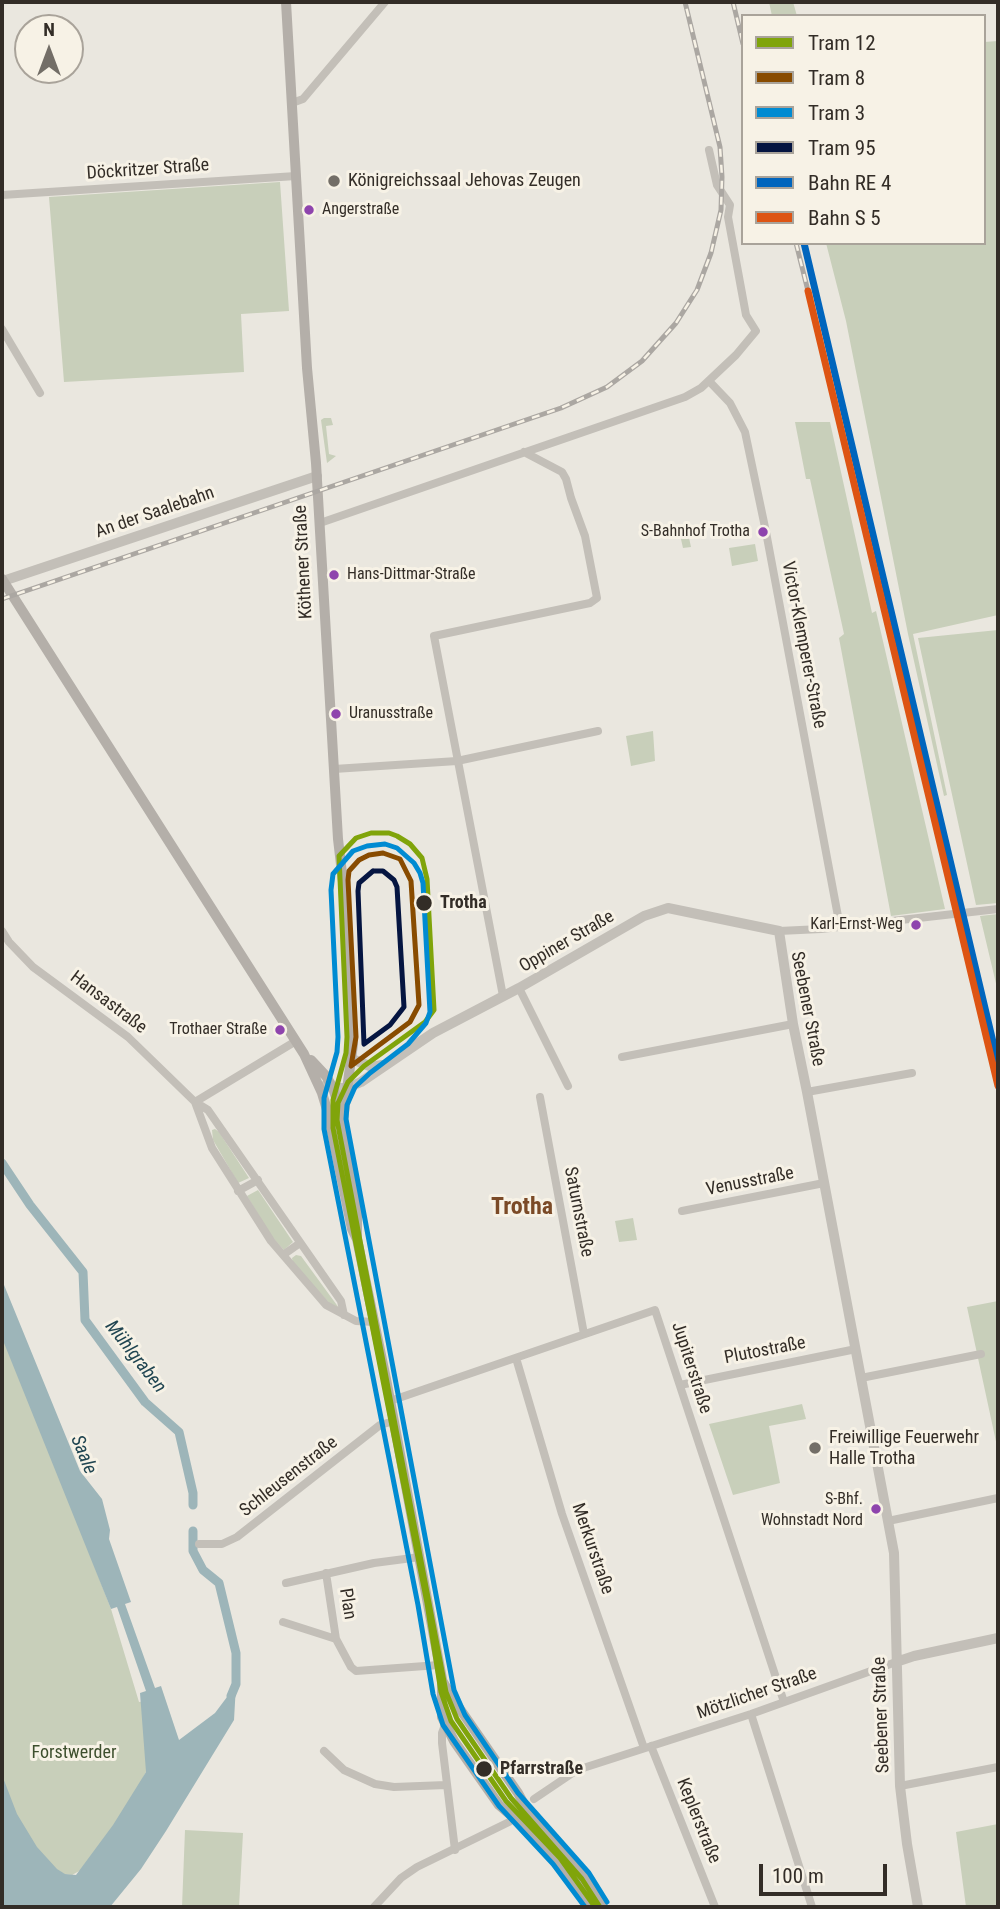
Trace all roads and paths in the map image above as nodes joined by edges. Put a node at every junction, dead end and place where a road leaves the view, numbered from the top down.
1 (286, 2) edge
2 (385, 2) edge
3 (292, 103) junction
4 (709, 150) dead end
5 (296, 176) junction
6 (2, 195) edge
7 (2, 329) edge
8 (709, 381) junction
9 (40, 393) dead end
10 (524, 452) junction
11 (317, 476) junction
12 (320, 523) junction
13 (2, 581) edge
14 (598, 731) dead end
15 (457, 761) junction
16 (334, 769) junction
17 (998, 909) edge
18 (840, 927) junction
19 (2, 931) edge
20 (779, 932) junction
21 (519, 988) junction
22 (503, 996) junction
23 (793, 1024) junction
24 (296, 1041) junction
25 (304, 1054) junction
26 (622, 1057) dead end
27 (352, 1059) junction
28 (386, 1064) junction
29 (912, 1073) dead end
30 (314, 1077) junction
31 (568, 1086) dead end
32 (333, 1088) junction
33 (347, 1088) junction
34 (807, 1092) junction
35 (540, 1097) dead end
36 (195, 1102) junction
37 (343, 1120) junction
38 (216, 1121) junction
39 (204, 1128) junction
40 (258, 1180) junction
41 (824, 1184) junction
42 (238, 1191) junction
43 (682, 1211) dead end
44 (357, 1239) junction
45 (300, 1243) junction
46 (283, 1255) junction
47 (344, 1315) junction
48 (374, 1322) junction
49 (584, 1334) junction
50 (856, 1349) junction
51 (981, 1354) dead end
52 (516, 1358) junction
53 (861, 1378) junction
54 (680, 1384) junction
55 (390, 1401) junction
56 (394, 1421) junction
57 (998, 1498) edge
58 (888, 1521) junction
59 (199, 1544) dead end
60 (420, 1557) junction
61 (326, 1573) junction
62 (286, 1583) dead end
63 (283, 1622) dead end
64 (998, 1638) edge
65 (337, 1639) junction
66 (896, 1662) junction
67 (439, 1665) junction
68 (442, 1679) junction
69 (784, 1702) junction
70 (751, 1714) junction
71 (446, 1725) junction
72 (648, 1747) junction
73 (324, 1751) dead end
74 (998, 1767) edge
75 (446, 1785) junction
76 (900, 1786) junction
77 (530, 1803) junction
78 (513, 1819) junction
79 (455, 1850) junction
80 (374, 1907) edge
81 (593, 1907) edge
82 (603, 1907) edge
83 (715, 1907) edge
84 (812, 1907) edge
85 (918, 1907) edge

1 - 3 main road, Köthener Straße
2 - 3 street
3 - 5 main road, Köthener Straße
4 - 8 street
5 - 6 street, Döckritzer Straße
5 - 11 main road, Köthener Straße
7 - 9 street
8 - 10 street
8 - 18 street, Victor-Klemperer-Straße
10 - 12 street
10 - 15 street
11 - 12 main road, Köthener Straße
11 - 13 street, An der Saalebahn
12 - 16 main road, Köthener Straße
13 - 24 main road
14 - 15 street
15 - 16 street
15 - 22 street
16 - 27 main road, Köthener Straße
17 - 18 street
18 - 20 street
19 - 36 street, Hansastraße
20 - 21 street, Oppiner Straße
20 - 23 street, Seebener Straße
21 - 22 street, Oppiner Straße
21 - 31 street
22 - 28 street, Oppiner Straße
23 - 26 street
23 - 34 street, Seebener Straße
24 - 25 main road
24 - 36 street
25 - 30 main road
25 - 32 main road
27 - 28 street
27 - 33 main road, Köthener Straße
28 - 33 street, Oppiner Straße
29 - 34 street, Seebener Straße
30 - 32 street
30 - 44 main road
32 - 33 street
32 - 37 main road
33 - 37 main road, Köthener Straße
34 - 41 street, Seebener Straße
35 - 49 street, Saturnstraße
36 - 38 street, Hansastraße
36 - 39 street
37 - 44 main road
38 - 39 street
38 - 40 street, Hansastraße
39 - 42 street
40 - 42 street
40 - 45 street, Hansastraße
41 - 43 street, Venusstraße
41 - 50 street, Seebener Straße
42 - 46 street
44 - 48 main road
45 - 46 street
45 - 47 street, Hansastraße
46 - 47 street
47 - 48 street
48 - 55 main road
49 - 52 street, Jupiterstraße
49 - 54 street, Jupiterstraße
50 - 53 street, Seebener Straße
50 - 54 street, Plutostraße
51 - 53 street
52 - 55 street, Jupiterstraße
52 - 72 street, Merkurstraße
53 - 58 street, Seebener Straße
54 - 69 street, Jupiterstraße
55 - 56 main road
56 - 59 street, Schleusenstraße
56 - 60 main road
57 - 58 street
58 - 66 street, Seebener Straße
60 - 61 street
60 - 67 main road
61 - 62 street
61 - 65 street, Plan
63 - 65 street
64 - 66 street, Mötzlicher Straße
65 - 67 street, Plan
66 - 69 street, Mötzlicher Straße
66 - 76 street, Seebener Straße
67 - 68 main road
68 - 71 main road
68 - 77 main road
69 - 70 street, Mötzlicher Straße
70 - 72 street, Mötzlicher Straße
70 - 84 street
71 - 75 street
71 - 78 main road
72 - 77 street, Mötzlicher Straße
72 - 83 street, Keplerstraße
73 - 75 street
74 - 76 street
75 - 79 street
76 - 85 street, Seebener Straße
77 - 78 street
77 - 82 main road
78 - 79 street
78 - 81 main road
79 - 80 street

